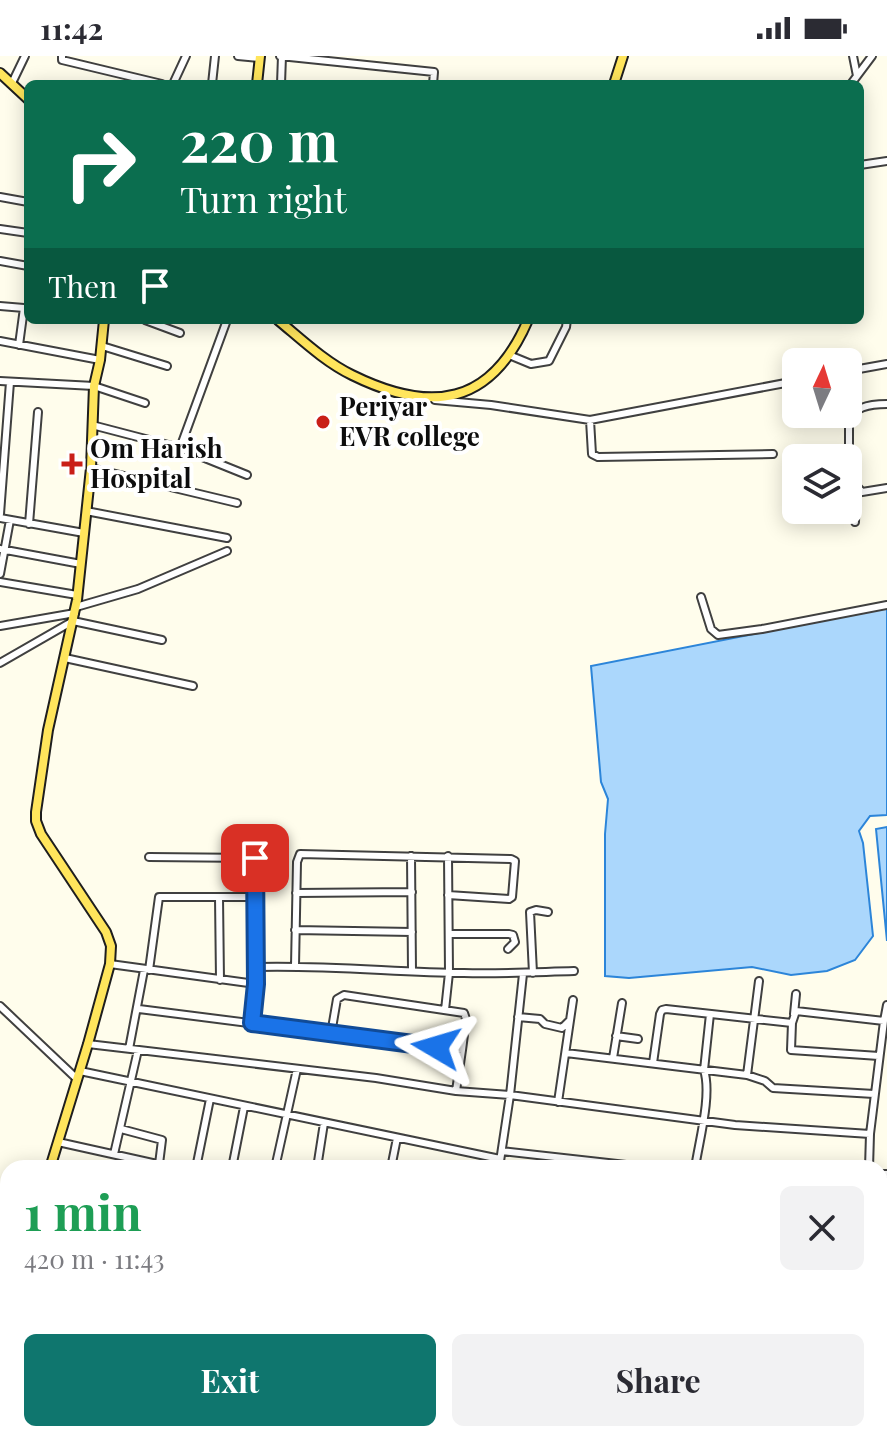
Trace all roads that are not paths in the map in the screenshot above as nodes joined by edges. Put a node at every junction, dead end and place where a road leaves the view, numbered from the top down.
1 (25, 56) edge
2 (62, 56) edge
3 (186, 56) edge
4 (215, 56) edge
5 (238, 56) edge
6 (281, 56) edge
7 (623, 56) edge
8 (853, 56) edge
9 (872, 56) edge
10 (260, 57) edge
11 (0, 73) edge
12 (857, 77) junction
13 (145, 80) edge
14 (175, 80) edge
15 (212, 80) edge
16 (257, 80) edge
17 (281, 80) edge
18 (433, 80) edge
19 (615, 80) edge
20 (854, 80) edge
21 (12, 83) junction
22 (24, 95) edge
23 (887, 161) edge
24 (864, 164) edge
25 (0, 197) edge
26 (24, 201) edge
27 (0, 229) edge
28 (24, 232) edge
29 (0, 261) edge
30 (24, 265) edge
31 (0, 306) edge
32 (24, 308) edge
33 (24, 319) edge
34 (104, 324) edge
35 (156, 324) edge
36 (226, 324) edge
37 (283, 324) edge
38 (526, 324) edge
39 (566, 324) edge
40 (180, 333) dead end
41 (0, 341) edge
42 (19, 345) junction
43 (102, 346) junction
44 (509, 355) junction
45 (100, 360) junction
46 (887, 364) edge
47 (167, 366) dead end
48 (862, 368) edge
49 (0, 381) edge
50 (10, 382) junction
51 (782, 384) edge
52 (94, 386) junction
53 (420, 398) junction
54 (145, 403) dead end
55 (887, 404) edge
56 (4, 408) edge
57 (38, 412) dead end
58 (590, 420) junction
59 (92, 425) junction
60 (849, 444) edge
61 (180, 448) junction
62 (773, 454) dead end
63 (91, 468) junction
64 (247, 475) dead end
65 (887, 488) edge
66 (862, 491) edge
67 (237, 503) dead end
68 (86, 511) junction
69 (0, 516) edge
70 (10, 520) junction
71 (29, 524) junction
72 (84, 533) junction
73 (227, 538) dead end
74 (2, 550) edge
75 (227, 551) dead end
76 (81, 564) junction
77 (0, 574) edge
78 (0, 582) edge
79 (77, 595) junction
80 (701, 597) dead end
81 (887, 605) edge
82 (75, 614) junction
83 (0, 626) edge
84 (162, 640) dead end
85 (65, 658) junction
86 (0, 663) edge
87 (193, 686) dead end
88 (256, 836) dead end
89 (411, 856) junction
90 (448, 856) junction
91 (149, 857) dead end
92 (255, 858) junction
93 (412, 892) junction
94 (296, 893) junction
95 (448, 895) junction
96 (219, 897) junction
97 (254, 897) junction
98 (548, 912) dead end
99 (295, 930) junction
100 (412, 932) junction
101 (449, 934) junction
102 (508, 949) dead end
103 (110, 964) junction
104 (295, 966) junction
105 (256, 967) junction
106 (147, 970) junction
107 (412, 971) junction
108 (574, 971) dead end
109 (449, 973) junction
110 (533, 973) junction
111 (523, 974) junction
112 (220, 980) junction
113 (759, 981) dead end
114 (256, 984) junction
115 (796, 994) dead end
116 (573, 1000) dead end
117 (622, 1003) dead end
118 (887, 1005) edge
119 (0, 1006) edge
120 (139, 1009) junction
121 (445, 1010) junction
122 (710, 1014) junction
123 (794, 1014) junction
124 (518, 1017) junction
125 (753, 1018) junction
126 (884, 1021) junction
127 (568, 1022) junction
128 (252, 1023) junction
129 (792, 1023) junction
130 (331, 1034) junction
131 (616, 1036) junction
132 (638, 1039) dead end
133 (88, 1044) junction
134 (129, 1049) junction
135 (138, 1050) junction
136 (462, 1050) junction
137 (566, 1053) junction
138 (879, 1056) junction
139 (613, 1058) junction
140 (653, 1063) junction
141 (297, 1069) junction
142 (704, 1070) junction
143 (79, 1075) junction
144 (747, 1075) junction
145 (131, 1082) junction
146 (456, 1091) junction
147 (874, 1094) junction
148 (510, 1095) junction
149 (210, 1099) junction
150 (558, 1102) junction
151 (244, 1107) junction
152 (287, 1116) junction
153 (702, 1121) junction
154 (324, 1123) junction
155 (121, 1129) junction
156 (870, 1134) junction
157 (397, 1138) junction
158 (58, 1142) junction
159 (114, 1154) junction
160 (501, 1155) junction
161 (52, 1160) edge
162 (141, 1160) edge
163 (160, 1160) edge
164 (198, 1160) edge
165 (234, 1160) edge
166 (277, 1160) edge
167 (318, 1160) edge
168 (393, 1160) edge
169 (500, 1160) edge
170 (559, 1160) edge
171 (696, 1160) edge
172 (869, 1160) edge

1 - 21 street
2 - 13 street
3 - 14 street
4 - 15 street
5 - 10 street
6 - 17 street
6 - 18 street
7 - 19 main road
8 - 12 street
9 - 12 street
10 - 16 main road
11 - 21 main road
12 - 20 street
21 - 22 main road
23 - 24 street
25 - 26 street
27 - 28 street
29 - 30 street
31 - 32 street
33 - 42 street
34 - 43 main road
35 - 40 street
36 - 61 street
37 - 53 main road
38 - 44 main road
39 - 44 street
41 - 42 street
42 - 45 street
43 - 45 main road
43 - 47 street
44 - 53 main road
45 - 52 main road
46 - 48 street
49 - 50 street
50 - 52 street
50 - 56 street
51 - 58 street
52 - 54 street
52 - 59 main road
53 - 58 street
55 - 60 street
56 - 69 street
57 - 71 street
58 - 62 street
59 - 61 street
59 - 63 main road
61 - 64 street
63 - 67 street
63 - 68 main road
65 - 66 street
68 - 72 main road
68 - 73 street
69 - 70 street
70 - 71 street
70 - 74 street
71 - 72 street
72 - 76 main road
74 - 76 street
74 - 77 street
75 - 82 street
76 - 79 main road
78 - 79 street
79 - 82 main road
80 - 81 street
82 - 83 street
82 - 84 street
82 - 85 main road
82 - 86 street
85 - 87 street
85 - 103 main road
88 - 92 street
89 - 90 street
89 - 93 street
89 - 94 street
90 - 95 street
90 - 95 street
91 - 92 street
92 - 97 street
93 - 94 street
93 - 100 street
94 - 99 street
95 - 101 street
96 - 97 street
96 - 106 street
96 - 112 street
97 - 105 street
98 - 110 street
99 - 100 street
99 - 104 street
100 - 107 street
101 - 102 street
101 - 109 street
103 - 106 street
103 - 133 main road
104 - 105 street
104 - 107 street
105 - 114 street
106 - 112 street
106 - 120 street
107 - 109 street
108 - 110 street
109 - 111 street
109 - 121 street
110 - 111 street
111 - 124 street
112 - 114 street
113 - 125 street
114 - 128 street
115 - 123 street
116 - 127 street
117 - 131 street
118 - 126 street
119 - 143 street
120 - 128 street
120 - 134 street
121 - 130 street
121 - 136 street
122 - 125 street
122 - 140 street
122 - 142 street
123 - 126 street
123 - 129 street
124 - 127 street
124 - 148 street
125 - 129 street
125 - 144 street
126 - 138 street
127 - 137 street
128 - 130 street
129 - 138 street
130 - 136 street
131 - 132 street
131 - 139 street
133 - 134 street
133 - 143 main road
134 - 135 street
135 - 141 street
135 - 145 street
136 - 146 street
137 - 139 street
137 - 150 street
138 - 147 street
139 - 140 street
140 - 142 street
141 - 146 street
141 - 152 street
142 - 144 street
142 - 153 street
143 - 145 street
143 - 158 main road
144 - 147 street
145 - 149 street
145 - 155 street
146 - 148 street
147 - 156 street
148 - 150 street
148 - 160 street
149 - 151 street
149 - 164 street
150 - 153 street
151 - 152 street
151 - 165 street
152 - 154 street
152 - 166 street
153 - 156 street
153 - 171 street
154 - 157 street
154 - 167 street
155 - 159 street
155 - 163 street
156 - 172 street
157 - 160 street
157 - 168 street
158 - 159 street
158 - 161 main road
159 - 162 street
160 - 169 street
160 - 170 street

